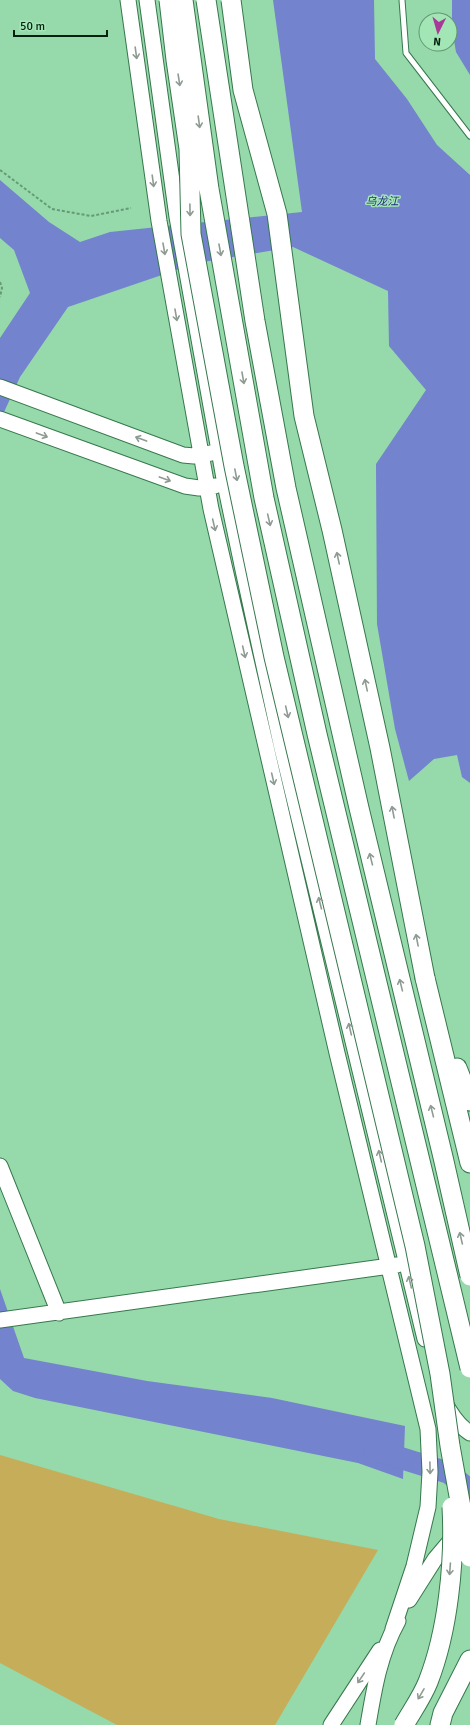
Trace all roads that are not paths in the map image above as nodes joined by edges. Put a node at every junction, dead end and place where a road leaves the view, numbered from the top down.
1 (128, 0) edge
2 (147, 0) edge
3 (161, 0) edge
4 (169, 0) edge
5 (183, 0) edge
6 (206, 0) edge
7 (231, 0) edge
8 (402, 0) edge
9 (176, 60) junction
10 (470, 136) edge
11 (0, 387) edge
12 (3, 420) edge
13 (219, 452) junction
14 (201, 455) junction
15 (225, 484) junction
16 (207, 487) junction
17 (425, 978) junction
18 (470, 1100) edge
19 (470, 1163) edge
20 (0, 1166) edge
21 (406, 1264) junction
22 (388, 1266) junction
23 (470, 1276) edge
24 (59, 1312) junction
25 (7, 1320) edge
26 (470, 1368) edge
27 (470, 1433) edge
28 (450, 1446) junction
29 (470, 1520) edge
30 (470, 1557) edge
31 (392, 1632) junction
32 (470, 1660) edge
33 (331, 1725) edge
34 (368, 1725) edge
35 (404, 1725) edge
36 (440, 1725) edge

1 -> 14 main road
2 - 13 main road
3 - 9 highway, bridge
4 - 9 highway, bridge
5 -> 26 highway, bridge
23 -> 6 highway, bridge
17 -> 7 highway, bridge
8 - 10 lane
9 -> 28 highway, bridge
14 -> 11 main road
12 -> 16 main road
13 - 14 main road
13 - 15 main road
14 - 16 main road
15 - 16 main road
21 -> 15 main road
16 -> 22 main road
17 - 18 highway
17 - 19 highway
20 - 24 main road
21 - 22 main road
27 -> 21 main road
22 - 24 main road
22 -> 31 main road
24 - 25 main road
28 - 30 highway, bridge
28 -> 35 highway, bridge
29 - 31 main road
31 -> 33 main road
31 - 34 main road
32 - 36 highway

